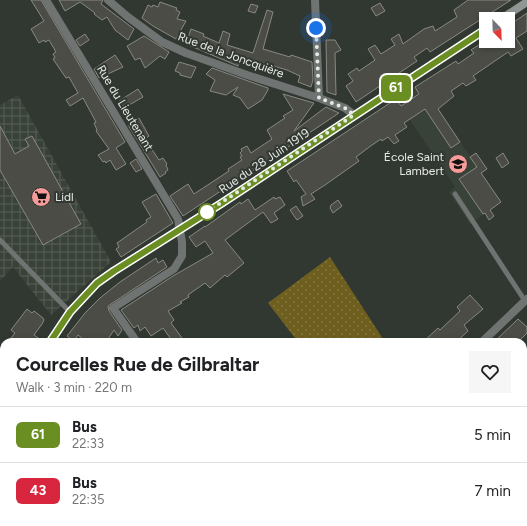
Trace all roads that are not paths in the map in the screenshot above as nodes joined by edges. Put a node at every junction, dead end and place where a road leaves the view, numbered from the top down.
1 (46, 0) edge
2 (108, 0) edge
3 (315, 0) edge
4 (527, 2) edge
5 (512, 12) edge
6 (479, 34) edge
7 (319, 98) junction
8 (354, 115) junction
9 (455, 194) dead end
10 (180, 229) junction
11 (0, 240) edge
12 (526, 300) edge
13 (70, 312) junction
14 (53, 338) edge
15 (134, 338) edge
16 (486, 338) edge

1 - 10 street, Rue du Lieutenant
2 - 7 street, Rue de la Joncquière
3 - 7 street
4 - 5 main road
6 - 8 main road, Rue du 28 Juin 1919
7 - 8 street, Rue de la Joncquière
8 - 10 main road, Rue du 28 Juin 1919
9 - 12 lane
10 - 13 main road, Rue du 28 Juin 1919
10 - 15 street, Rue du Lieutenant
11 - 13 lane
12 - 16 street
13 - 14 main road, Rue du 28 Juin 1919

